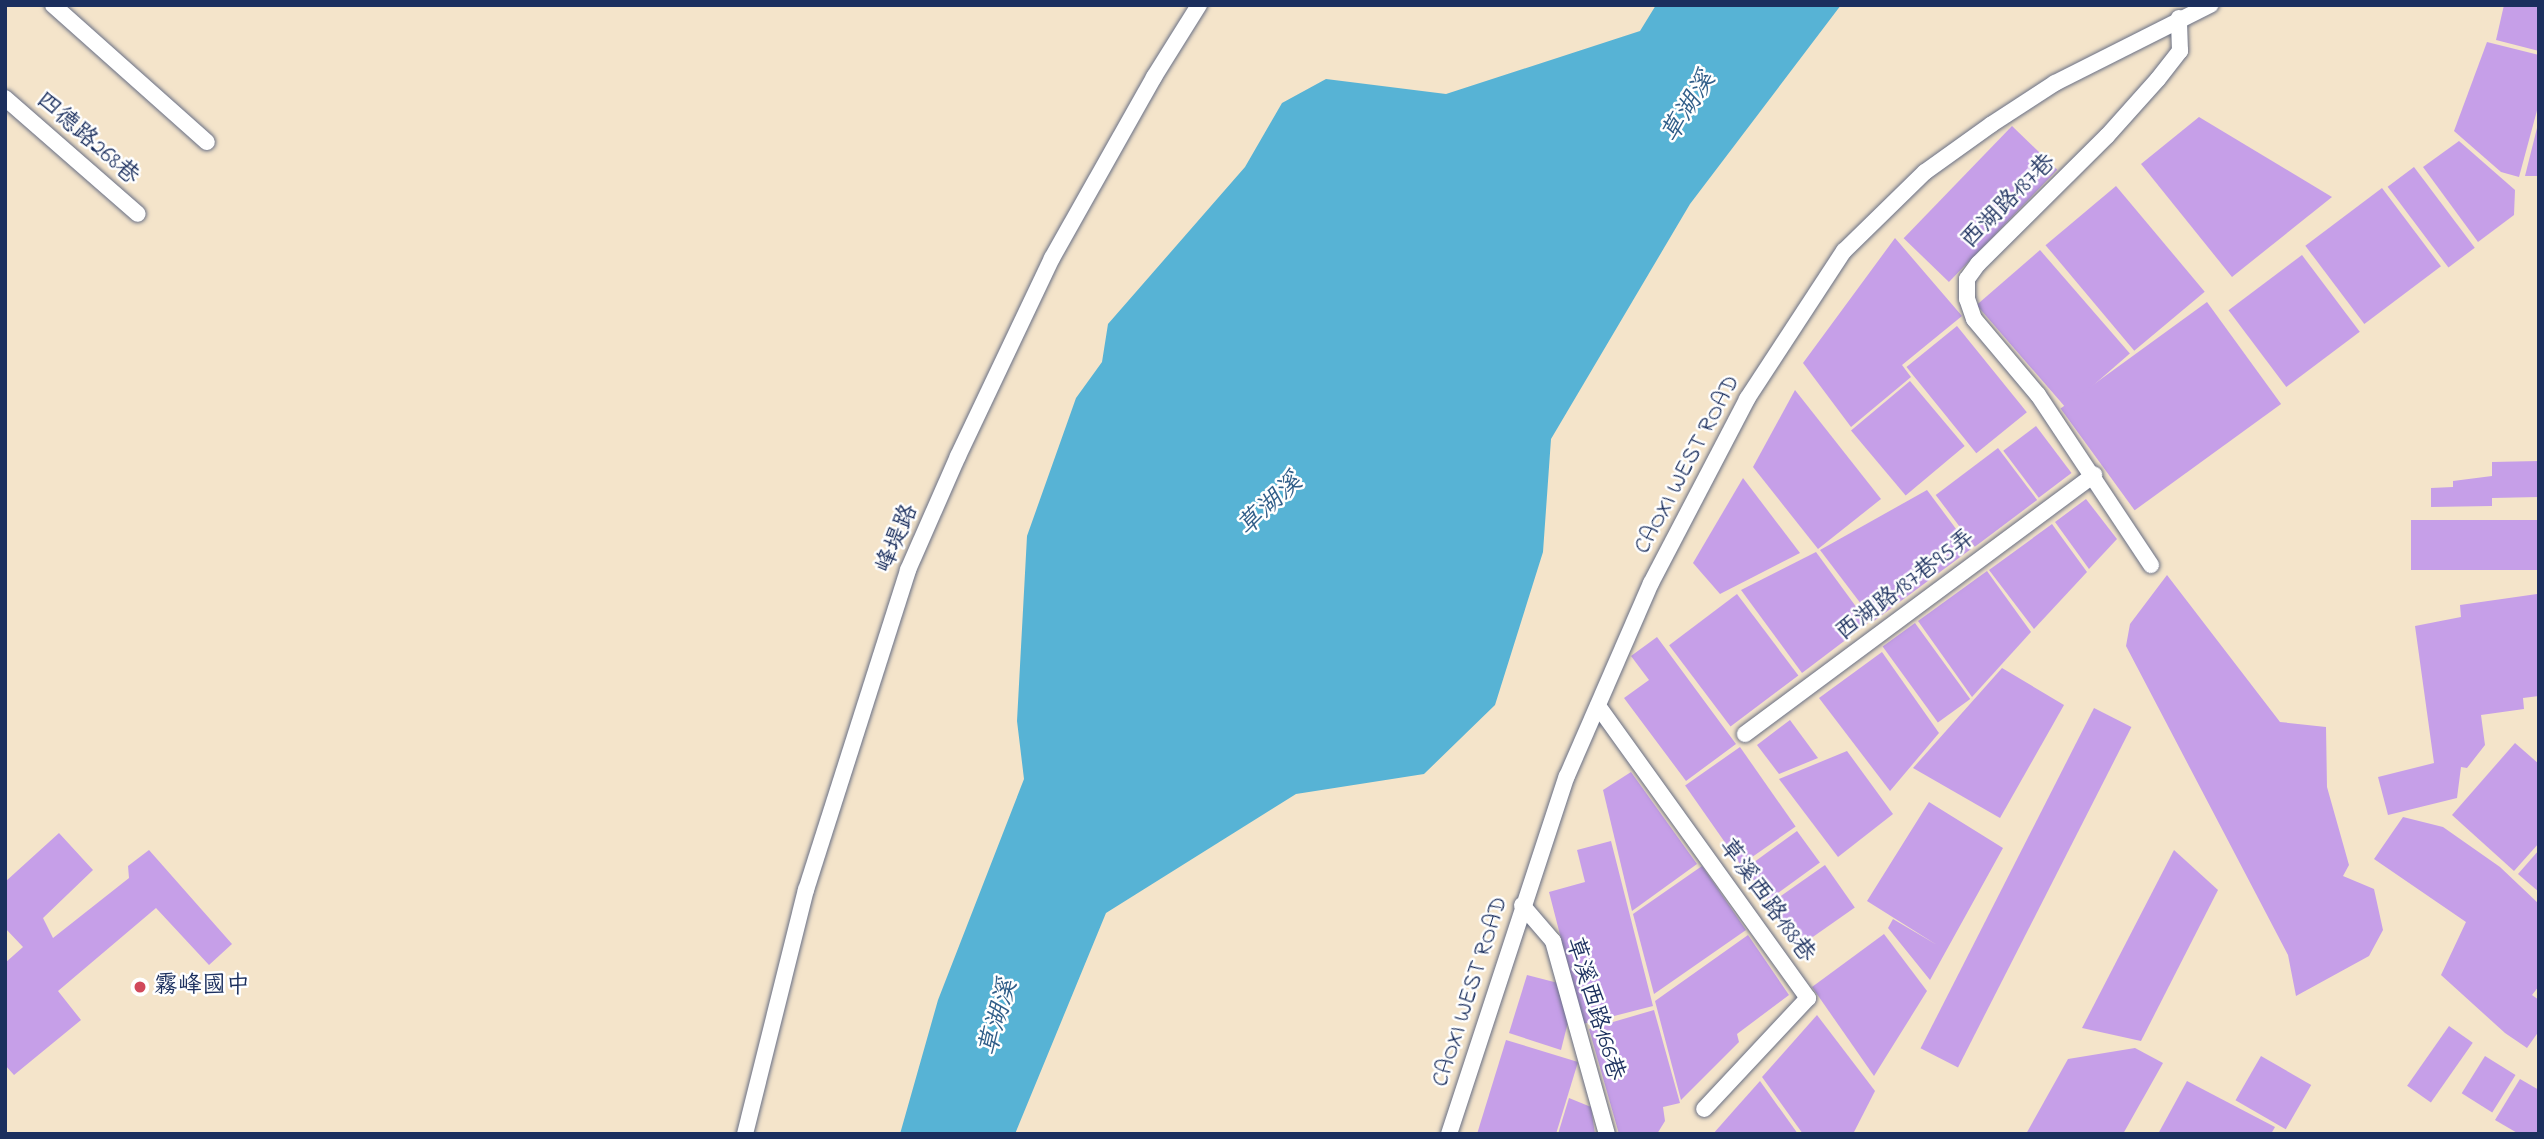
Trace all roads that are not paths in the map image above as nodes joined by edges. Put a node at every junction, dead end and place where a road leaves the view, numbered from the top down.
1 (53, 5) edge
2 (1199, 5) edge
3 (2210, 5) edge
4 (2179, 19) junction
5 (5, 98) edge
6 (207, 142) dead end
7 (138, 214) dead end
8 (2094, 475) junction
9 (2151, 565) dead end
10 (1598, 706) junction
11 (1745, 734) dead end
12 (1522, 905) junction
13 (1704, 1109) dead end
14 (745, 1134) edge
15 (1449, 1134) edge
16 (1607, 1134) edge

1 - 6 street
2 - 14 street, 峰堤路
3 - 4 street, CAOXI WEST ROAD
4 - 8 street, 西湖路187巷
4 - 10 street, CAOXI WEST ROAD
5 - 7 street, 四德路268巷
8 - 9 street, 西湖路187巷
8 - 11 street, 西湖路187巷95弄
10 - 12 street, CAOXI WEST ROAD
10 - 13 street, 草溪西路188巷
12 - 15 street, CAOXI WEST ROAD
12 - 16 street, 草溪西路166巷

